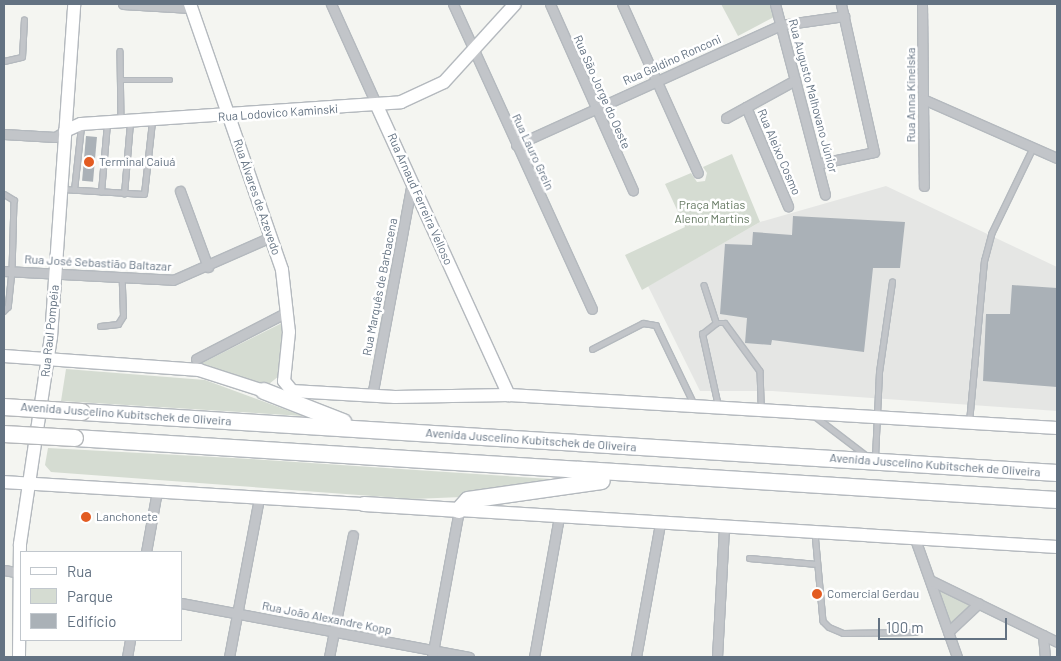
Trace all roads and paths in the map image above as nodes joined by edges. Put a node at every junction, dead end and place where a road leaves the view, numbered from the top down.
1 (74, 4) edge
2 (123, 4) edge
3 (331, 4) edge
4 (453, 4) edge
5 (515, 4) edge
6 (550, 4) edge
7 (622, 4) edge
8 (775, 4) edge
9 (841, 4) edge
10 (922, 4) edge
11 (190, 6) edge
12 (844, 16) junction
13 (24, 20) dead end
14 (781, 25) junction
15 (120, 51) dead end
16 (473, 52) junction
17 (4, 61) edge
18 (120, 80) junction
19 (170, 80) dead end
20 (795, 80) junction
21 (657, 81) junction
22 (923, 99) junction
23 (377, 106) junction
24 (746, 107) junction
25 (596, 108) junction
26 (229, 116) junction
27 (726, 118) dead end
28 (152, 121) junction
29 (126, 122) junction
30 (107, 123) junction
31 (81, 124) junction
32 (66, 131) junction
33 (4, 134) edge
34 (516, 145) junction
35 (1033, 147) junction
36 (1057, 158) edge
37 (817, 164) junction
38 (698, 173) dead end
39 (412, 182) junction
40 (924, 186) dead end
41 (68, 189) junction
42 (632, 190) dead end
43 (180, 191) dead end
44 (101, 192) junction
45 (4, 194) edge
46 (124, 194) junction
47 (825, 195) dead end
48 (788, 206) dead end
49 (271, 237) junction
50 (208, 267) junction
51 (8, 271) edge
52 (56, 274) junction
53 (122, 278) junction
54 (892, 282) dead end
55 (704, 285) dead end
56 (592, 310) dead end
57 (4, 311) edge
58 (287, 312) junction
59 (716, 323) junction
60 (100, 326) dead end
61 (592, 350) dead end
62 (4, 356) edge
63 (49, 358) junction
64 (196, 359) dead end
65 (264, 391) joint
66 (509, 395) junction
67 (372, 396) junction
68 (695, 406) junction
69 (4, 407) edge
70 (718, 407) junction
71 (761, 410) junction
72 (809, 412) junction
73 (878, 418) junction
74 (968, 423) junction
75 (1057, 428) edge
76 (372, 430) junction
77 (4, 434) edge
78 (875, 461) junction
79 (1057, 473) edge
80 (688, 478) junction
81 (4, 482) edge
82 (29, 484) junction
83 (157, 491) junction
84 (259, 498) junction
85 (1057, 500) edge
86 (364, 504) joint
87 (459, 510) junction
88 (560, 516) junction
89 (660, 523) junction
90 (724, 527) junction
91 (815, 532) junction
92 (353, 535) dead end
93 (915, 539) junction
94 (1057, 547) edge
95 (22, 551) edge
96 (146, 551) edge
97 (749, 558) dead end
98 (817, 564) junction
99 (4, 570) edge
100 (20, 573) edge
101 (930, 580) junction
102 (182, 603) edge
103 (979, 603) junction
104 (237, 614) junction
105 (334, 632) junction
106 (915, 632) dead end
107 (948, 632) junction
108 (1043, 635) junction
109 (130, 641) edge
110 (1057, 642) edge
111 (432, 654) edge
112 (19, 657) edge
113 (127, 657) edge
114 (229, 657) edge
115 (329, 657) edge
116 (469, 657) edge
117 (534, 657) edge
118 (636, 657) edge
119 (717, 657) edge
120 (957, 657) edge
121 (1045, 657) edge

1 - 32 street, Rua Raul Pompéia
2 - 11 street
3 - 23 street, Rua Arnaud Ferreira Velloso
4 - 16 street, Rua Lauro Grein
5 - 16 street, Rua Lodovico Kaminski
6 - 25 street, Rua São Jorge do Oeste
7 - 21 street
8 - 14 street, Rua Augusto Malhovano Júnior
9 - 12 street
10 - 22 street, Rua Anna Kinelska
11 - 26 street, Rua Álvares de Azevedo
12 - 14 street, Rua Galdino Ronconi
12 - 37 street
13 - 17 lane
14 - 20 street, Rua Augusto Malhovano Júnior
14 - 21 street, Rua Galdino Ronconi
15 - 18 lane
16 - 23 street, Rua Lodovico Kaminski
16 - 34 street, Rua Lauro Grein
18 - 19 lane
18 - 29 lane
20 - 24 street
20 - 37 street, Rua Augusto Malhovano Júnior
21 - 25 street, Rua Galdino Ronconi
21 - 38 street
22 - 35 street
22 - 40 street, Rua Anna Kinelska
23 - 26 street, Rua Lodovico Kaminski
23 - 39 street, Rua Arnaud Ferreira Velloso
24 - 27 street
24 - 48 street, Rua Aleixo Cosmo
25 - 34 street, Rua Galdino Ronconi
25 - 42 street, Rua São Jorge do Oeste
26 - 28 street, Rua Lodovico Kaminski
26 - 49 street, Rua Álvares de Azevedo
28 - 29 street, Rua Lodovico Kaminski
28 - 46 lane
29 - 30 street, Rua Lodovico Kaminski
29 - 46 lane
30 - 31 street, Rua Lodovico Kaminski
30 - 44 lane
31 - 32 street, Rua Lodovico Kaminski
31 - 41 lane
32 - 33 street, Rua Lodovico Kaminski
32 - 41 street, Rua Raul Pompéia
34 - 56 street, Rua Lauro Grein
35 - 36 street
35 - 74 lane
37 - 47 street, Rua Augusto Malhovano Júnior
39 - 66 street, Rua Arnaud Ferreira Velloso
39 - 67 street, Rua Marquês de Barbacena
41 - 44 lane
41 - 52 street, Rua Raul Pompéia
43 - 50 street
44 - 46 lane
45 - 51 lane
49 - 50 street, Rua José Sebastião Baltazar
49 - 58 street, Rua Álvares de Azevedo
50 - 53 street, Rua José Sebastião Baltazar
51 - 52 street, Rua José Sebastião Baltazar
51 - 57 lane
52 - 53 street, Rua José Sebastião Baltazar
52 - 63 street, Rua Raul Pompéia
53 - 60 lane
54 - 73 lane
55 - 59 lane
58 - 64 street
58 - 67 street, Rua Álvares de Azevedo
59 - 70 lane
59 - 71 lane
61 - 68 lane
62 - 63 street
63 - 65 street
63 - 82 street, Rua Raul Pompéia
65 - 76 highway
66 - 67 street
66 - 68 street
68 - 70 street
69 - 76 highway, Avenida Juscelino Kubitschek de Oliveira, bridge
70 - 71 street
71 - 72 street
72 - 73 street
72 - 78 lane
73 - 74 street
73 - 78 lane
74 - 75 street
76 - 78 highway, Avenida Juscelino Kubitschek de Oliveira
77 - 80 highway, bridge
78 - 79 highway, Avenida Juscelino Kubitschek de Oliveira
80 - 85 highway
80 - 87 highway
81 - 82 street
82 - 83 street
82 - 95 street, Rua Raul Pompéia
83 - 84 street
83 - 96 street
84 - 86 street
84 - 104 street
86 - 87 main road
87 - 88 street
87 - 111 street
88 - 89 street
88 - 117 street
89 - 90 street
89 - 118 street
90 - 91 street
90 - 119 street
91 - 93 street
91 - 98 lane
92 - 105 street
93 - 94 street
93 - 101 street
97 - 98 lane
98 - 106 lane
99 - 100 street
100 - 112 street, Rua Raul Pompéia
101 - 103 street
101 - 107 street
102 - 104 street, Rua João Alexandre Kopp
103 - 107 street
103 - 108 street
104 - 105 street, Rua João Alexandre Kopp
104 - 114 street
105 - 111 street, Rua João Alexandre Kopp
105 - 115 street
107 - 120 street
108 - 110 street
108 - 121 street
109 - 113 street
111 - 116 street, Rua João Alexandre Kopp

